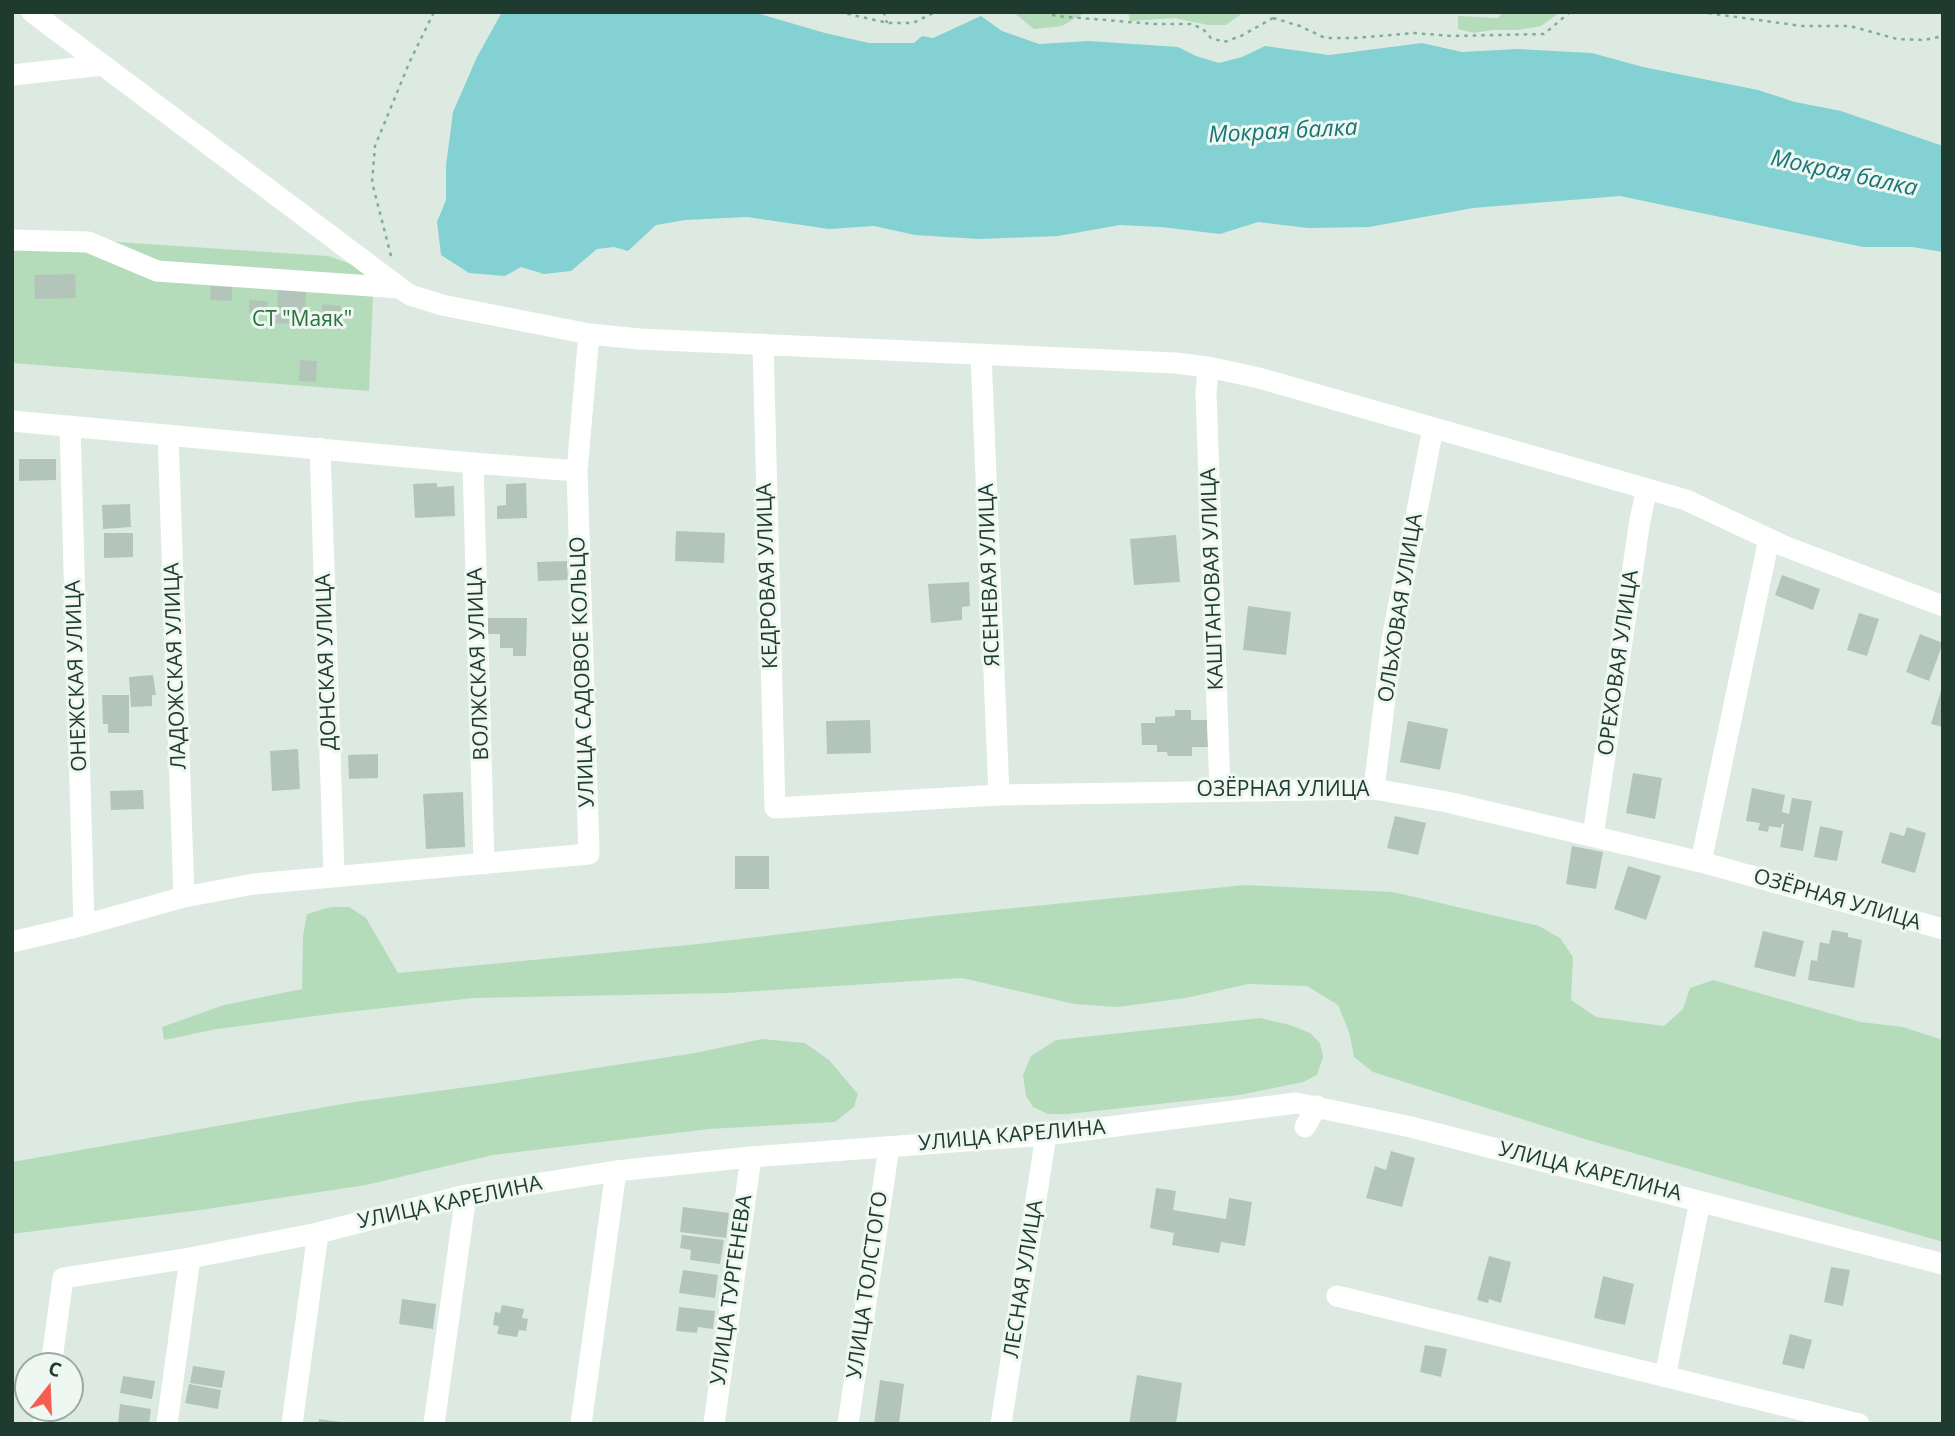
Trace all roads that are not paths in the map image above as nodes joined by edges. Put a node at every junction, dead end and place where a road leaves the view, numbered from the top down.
1 (32, 12) edge
2 (103, 65) junction
3 (12, 75) edge
4 (12, 240) edge
5 (400, 288) junction
6 (589, 334) junction
7 (763, 344) junction
8 (981, 354) junction
9 (1208, 367) junction
10 (12, 421) edge
11 (71, 426) junction
12 (1433, 428) junction
13 (168, 435) junction
14 (320, 448) junction
15 (473, 463) junction
16 (577, 471) junction
17 (1647, 489) junction
18 (1769, 539) junction
19 (1943, 606) edge
20 (1374, 789) junction
21 (1220, 790) junction
22 (999, 796) junction
23 (775, 807) joint
24 (1593, 836) junction
25 (1701, 862) junction
26 (484, 864) junction
27 (334, 875) junction
28 (184, 897) junction
29 (84, 925) junction
30 (1943, 929) edge
31 (12, 942) edge
32 (1317, 1106) junction
33 (1305, 1127) dead end
34 (1046, 1135) junction
35 (889, 1147) junction
36 (751, 1157) junction
37 (616, 1171) junction
38 (466, 1195) junction
39 (1700, 1201) junction
40 (318, 1233) junction
41 (190, 1258) junction
42 (1943, 1264) edge
43 (1337, 1296) dead end
44 (53, 1352) edge
45 (1665, 1377) junction
46 (167, 1424) edge
47 (292, 1424) edge
48 (434, 1424) edge
49 (581, 1424) edge
50 (714, 1424) edge
51 (848, 1424) edge
52 (1001, 1424) edge
53 (1859, 1424) edge

1 - 2 street
2 - 3 street
2 - 5 street
4 - 5 street
5 - 6 street
6 - 7 street
6 - 16 street
7 - 8 street
7 - 23 street, КЕДРОВАЯ УЛИЦА
8 - 9 street
8 - 22 street, ЯСЕНЕВАЯ УЛИЦА
9 - 12 street
9 - 21 street, КАШТАНОВАЯ УЛИЦА
10 - 11 street
11 - 13 street
11 - 29 street, ОНЕЖСКАЯ УЛИЦА
12 - 17 street
12 - 20 street, ОЛЬХОВАЯ УЛИЦА
13 - 14 street
13 - 28 street, ЛАДОЖСКАЯ УЛИЦА
14 - 15 street
14 - 27 street, ДОНСКАЯ УЛИЦА
15 - 16 street
15 - 26 street, ВОЛЖСКАЯ УЛИЦА
16 - 26 street, УЛИЦА САДОВОЕ КОЛЬЦО
17 - 18 street
17 - 24 street, ОРЕХОВАЯ УЛИЦА
18 - 19 street
18 - 25 street
20 - 21 street, ОЗЁРНАЯ УЛИЦА
20 - 24 street, ОЗЁРНАЯ УЛИЦА
21 - 22 street, ОЗЁРНАЯ УЛИЦА
22 - 23 street, ОЗЁРНАЯ УЛИЦА
24 - 25 street, ОЗЁРНАЯ УЛИЦА
25 - 30 street, ОЗЁРНАЯ УЛИЦА
26 - 27 street, УЛИЦА САДОВОЕ КОЛЬЦО
27 - 28 street, УЛИЦА САДОВОЕ КОЛЬЦО
28 - 29 street, УЛИЦА САДОВОЕ КОЛЬЦО
29 - 31 street, УЛИЦА САДОВОЕ КОЛЬЦО
32 - 33 street
32 - 34 street, УЛИЦА КАРЕЛИНА
32 - 39 street, УЛИЦА КАРЕЛИНА
34 - 35 street, УЛИЦА КАРЕЛИНА
34 - 52 street, ЛЕСНАЯ УЛИЦА
35 - 36 street, УЛИЦА КАРЕЛИНА
35 - 51 street, УЛИЦА ТОЛСТОГО
36 - 37 street, УЛИЦА КАРЕЛИНА
36 - 50 street, УЛИЦА ТУРГЕНЕВА
37 - 38 street, УЛИЦА КАРЕЛИНА
37 - 49 street
38 - 40 street, УЛИЦА КАРЕЛИНА
38 - 48 street
39 - 42 street, УЛИЦА КАРЕЛИНА
39 - 45 street, УЛИЦА КАРЕЛИНА
40 - 41 street, УЛИЦА КАРЕЛИНА
40 - 47 street
41 - 44 street, УЛИЦА КАРЕЛИНА
41 - 46 street
43 - 45 street
45 - 53 street

